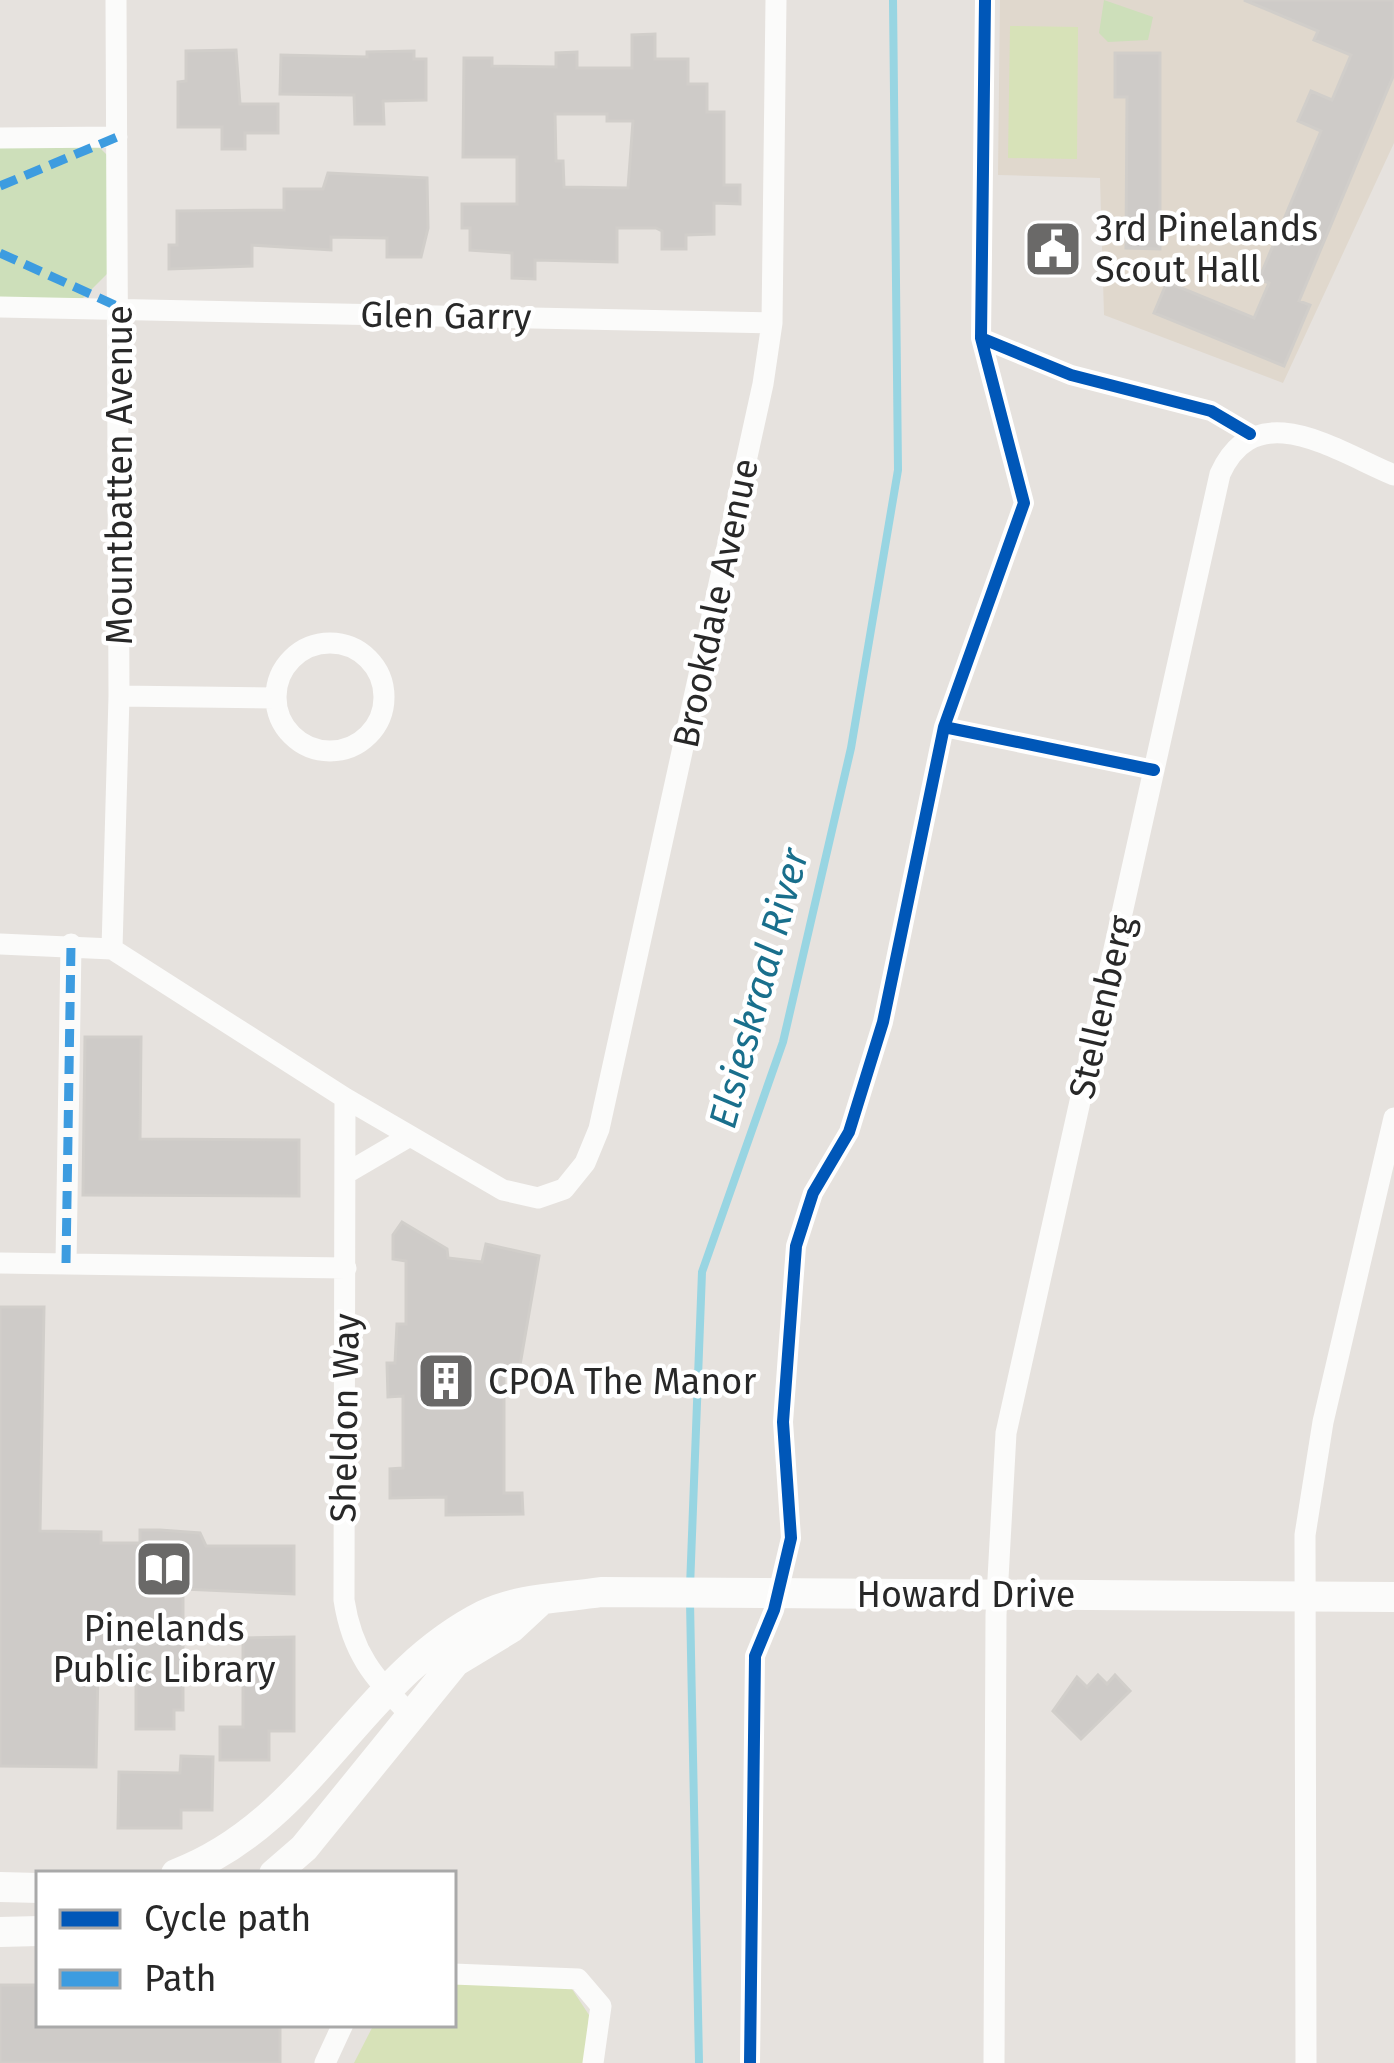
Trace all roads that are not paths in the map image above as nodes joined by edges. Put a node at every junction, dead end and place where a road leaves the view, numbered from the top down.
1 (116, 0) edge
2 (776, 0) edge
3 (117, 137) junction
4 (0, 139) edge
5 (0, 307) edge
6 (119, 307) junction
7 (772, 323) junction
8 (1394, 475) edge
9 (118, 696) junction
10 (275, 698) junction
11 (0, 944) edge
12 (70, 944) junction
13 (112, 949) junction
14 (345, 1098) junction
15 (1394, 1118) edge
16 (410, 1136) junction
17 (345, 1174) junction
18 (0, 1263) edge
19 (67, 1263) junction
20 (346, 1268) junction
21 (996, 1593) junction
22 (1303, 1597) junction
23 (1394, 1597) edge
24 (539, 1603) junction
25 (387, 1691) junction
26 (411, 1715) junction
27 (182, 1871) edge
28 (277, 1871) edge
29 (0, 1887) edge
30 (36, 1888) edge
31 (36, 1931) edge
32 (0, 1932) edge
33 (456, 1974) edge
34 (342, 2027) edge
35 (325, 2063) edge
36 (592, 2063) edge
37 (994, 2063) edge
38 (1306, 2063) edge

1 - 3 street, Mountbatten Avenue
2 - 7 street, Brookdale Avenue
3 - 4 street
3 - 6 street, Mountbatten Avenue
5 - 6 street, Glen Garry
6 - 7 street, Glen Garry
6 - 9 street, Mountbatten Avenue
7 - 16 street, Brookdale Avenue
8 - 21 street, Stellenberg
9 - 10 street
9 - 13 street, Mountbatten Avenue
10 - 10 street
11 - 12 street
12 - 13 street
12 - 19 street
13 - 14 street
14 - 16 street
14 - 17 street, Sheldon Way
15 - 22 street
16 - 17 street
17 - 20 street, Sheldon Way
18 - 19 street
19 - 20 street
20 - 25 street, Sheldon Way
21 - 22 street, Howard Drive
21 - 24 street, Howard Drive
21 - 37 street, Stellenberg
22 - 23 street, Howard Drive
22 - 38 street
24 - 25 street, Howard Drive
24 - 26 street, Howard Drive
25 - 26 street, Sheldon Way
25 - 27 street, Howard Drive
26 - 28 street, Howard Drive
29 - 30 street
31 - 32 street
33 - 36 street
34 - 35 street

